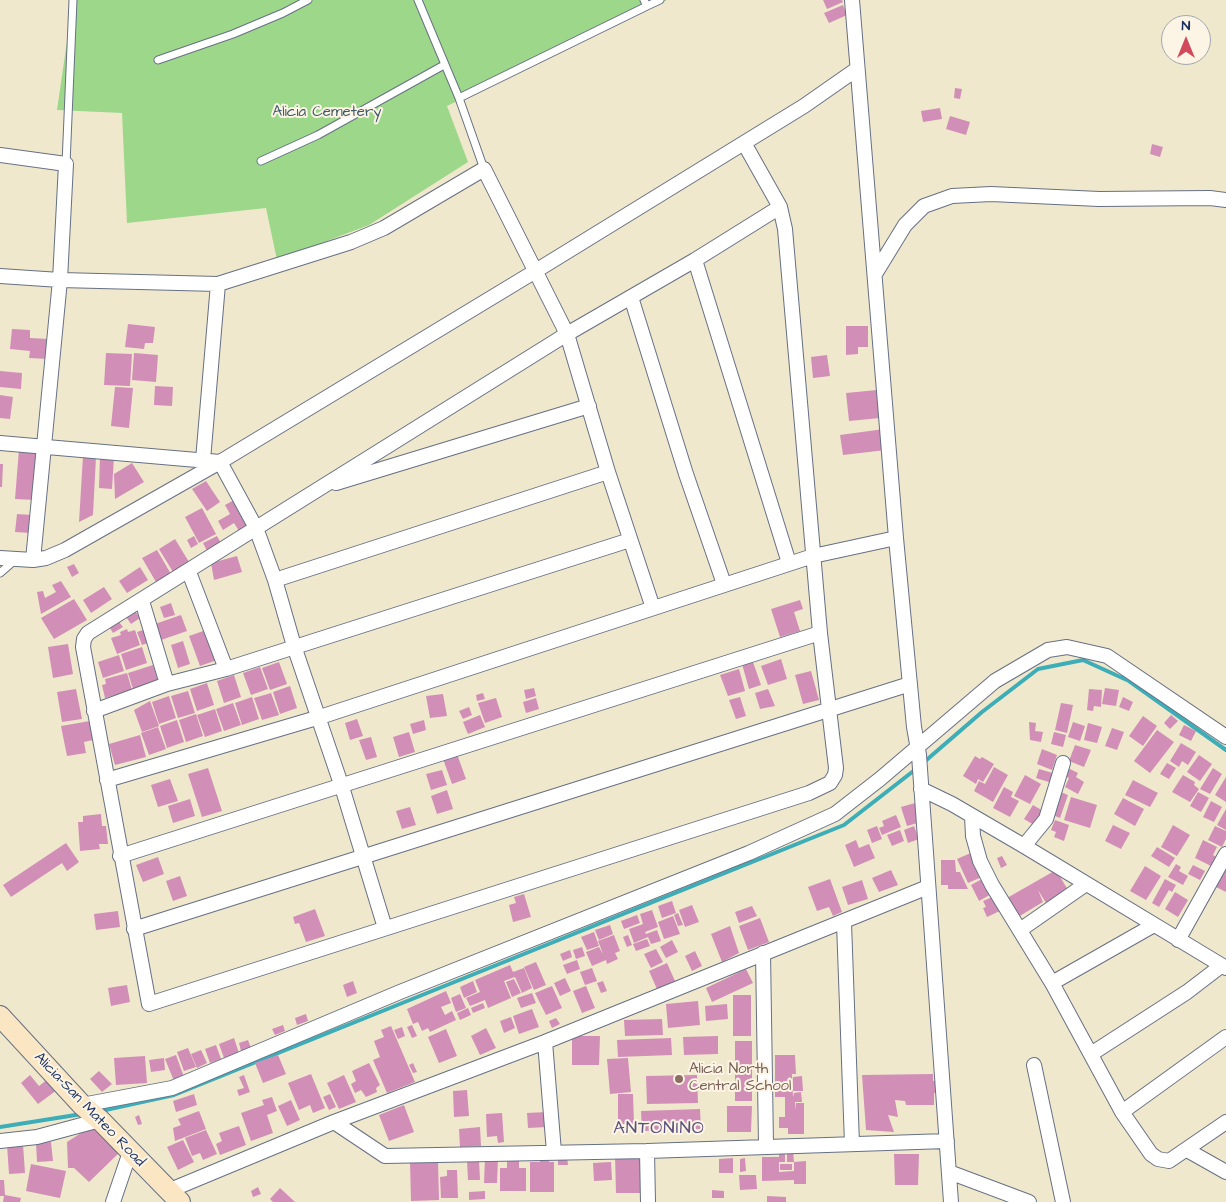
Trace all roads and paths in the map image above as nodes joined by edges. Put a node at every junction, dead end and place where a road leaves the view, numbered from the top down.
1 (73, 0) edge
2 (308, 0) edge
3 (418, 0) edge
4 (660, 0) edge
5 (852, 0) edge
6 (646, 3) edge
7 (158, 60) dead end
8 (444, 65) junction
9 (857, 69) junction
10 (458, 98) junction
11 (744, 143) junction
12 (0, 155) edge
13 (261, 161) dead end
14 (66, 164) junction
15 (484, 169) junction
16 (1226, 200) edge
17 (780, 207) junction
18 (695, 260) junction
19 (534, 272) junction
20 (875, 274) junction
21 (0, 276) edge
22 (60, 280) junction
23 (218, 284) junction
24 (631, 297) junction
25 (567, 334) junction
26 (589, 406) junction
27 (0, 443) edge
28 (42, 448) junction
29 (203, 460) junction
30 (220, 462) junction
31 (608, 472) junction
32 (318, 489) junction
33 (256, 528) junction
34 (896, 538) junction
35 (630, 540) junction
36 (813, 556) junction
37 (0, 558) edge
38 (16, 559) junction
39 (33, 560) junction
40 (789, 564) junction
41 (189, 572) junction
42 (0, 573) edge
43 (276, 580) junction
44 (724, 584) junction
45 (142, 601) junction
46 (652, 608) junction
47 (820, 633) junction
48 (294, 646) junction
49 (226, 669) junction
50 (167, 684) junction
51 (910, 684) junction
52 (829, 710) junction
53 (94, 711) junction
54 (320, 717) junction
55 (1226, 737) edge
56 (918, 750) junction
57 (1063, 763) dead end
58 (107, 780) junction
59 (920, 783) junction
60 (342, 787) junction
61 (972, 816) junction
62 (1024, 846) junction
63 (1226, 854) edge
64 (120, 856) junction
65 (363, 857) junction
66 (1086, 884) junction
67 (928, 887) junction
68 (844, 923) junction
69 (1154, 925) junction
70 (385, 928) junction
71 (134, 929) junction
72 (1020, 930) junction
73 (1178, 940) junction
74 (763, 953) junction
75 (1224, 967) edge
76 (1052, 983) junction
77 (0, 1016) edge
78 (1226, 1037) edge
79 (545, 1042) junction
80 (1091, 1054) junction
81 (1034, 1064) dead end
82 (82, 1105) junction
83 (1122, 1112) junction
84 (100, 1120) junction
85 (334, 1122) junction
86 (1226, 1122) edge
87 (0, 1141) edge
88 (947, 1141) junction
89 (852, 1144) junction
90 (766, 1145) junction
91 (647, 1150) junction
92 (1187, 1150) junction
93 (130, 1152) junction
94 (554, 1152) junction
95 (949, 1172) junction
96 (1226, 1172) edge
97 (174, 1196) edge
98 (113, 1202) edge
99 (648, 1202) edge
100 (951, 1202) edge
101 (1029, 1202) edge
102 (1063, 1202) edge

1 - 14 lane
2 - 7 lane
3 - 8 lane
4 - 6 lane
5 - 9 street
6 - 10 lane
8 - 10 lane
8 - 13 lane
9 - 11 street
9 - 20 street
10 - 15 lane
11 - 17 street
11 - 19 street
12 - 14 street
14 - 22 street
15 - 19 street
15 - 23 street
16 - 20 street
17 - 18 street
17 - 36 street
18 - 24 street
18 - 40 street
19 - 25 street
19 - 30 street
20 - 34 street
21 - 22 street
22 - 23 street
22 - 28 street
23 - 29 street
24 - 25 street
24 - 44 street
25 - 26 street
25 - 32 street
26 - 31 street
26 - 32 street
27 - 28 street
28 - 29 street
28 - 39 street
29 - 30 street
30 - 33 street
30 - 39 street
31 - 35 street
31 - 43 street
32 - 33 street
33 - 41 street
33 - 43 street
34 - 36 street
34 - 51 street
35 - 46 street
35 - 48 street
36 - 40 street
36 - 47 street
37 - 38 street
38 - 39 street
38 - 42 lane
40 - 44 street
41 - 45 street
41 - 49 street
43 - 48 street
44 - 46 street
45 - 50 street
45 - 53 street
46 - 54 street
47 - 52 street
47 - 60 street
48 - 49 street
48 - 54 street
49 - 50 street
50 - 53 street
51 - 52 street
51 - 56 street
52 - 65 street
52 - 70 street
53 - 58 street
54 - 58 street
54 - 60 street
55 - 56 street
56 - 59 street
56 - 82 street
57 - 62 street
58 - 64 street
59 - 61 street
59 - 67 street
60 - 64 street
60 - 65 street
61 - 62 street
61 - 72 street
62 - 66 street
63 - 73 street
64 - 71 street
65 - 70 street
65 - 71 street
66 - 69 street
66 - 72 street
67 - 68 street
67 - 88 street
68 - 74 street
68 - 89 street
69 - 73 street
69 - 76 street
70 - 71 street
72 - 76 street
73 - 75 street
74 - 79 street
74 - 90 street
75 - 80 street
76 - 80 street
77 - 82 main road, Alicia-San Mateo Road
78 - 83 street
79 - 85 street
79 - 94 street
80 - 83 street
81 - 102 street
82 - 84 main road, Alicia-San Mateo Road
83 - 92 street
84 - 87 street
84 - 93 main road, Alicia-San Mateo Road
85 - 94 street
85 - 97 street
86 - 92 street
88 - 89 street
88 - 95 street
89 - 90 street
90 - 91 street
91 - 94 street
91 - 99 street
92 - 96 street
93 - 97 main road, Alicia-San Mateo Road
93 - 98 street
95 - 100 street
95 - 101 street

